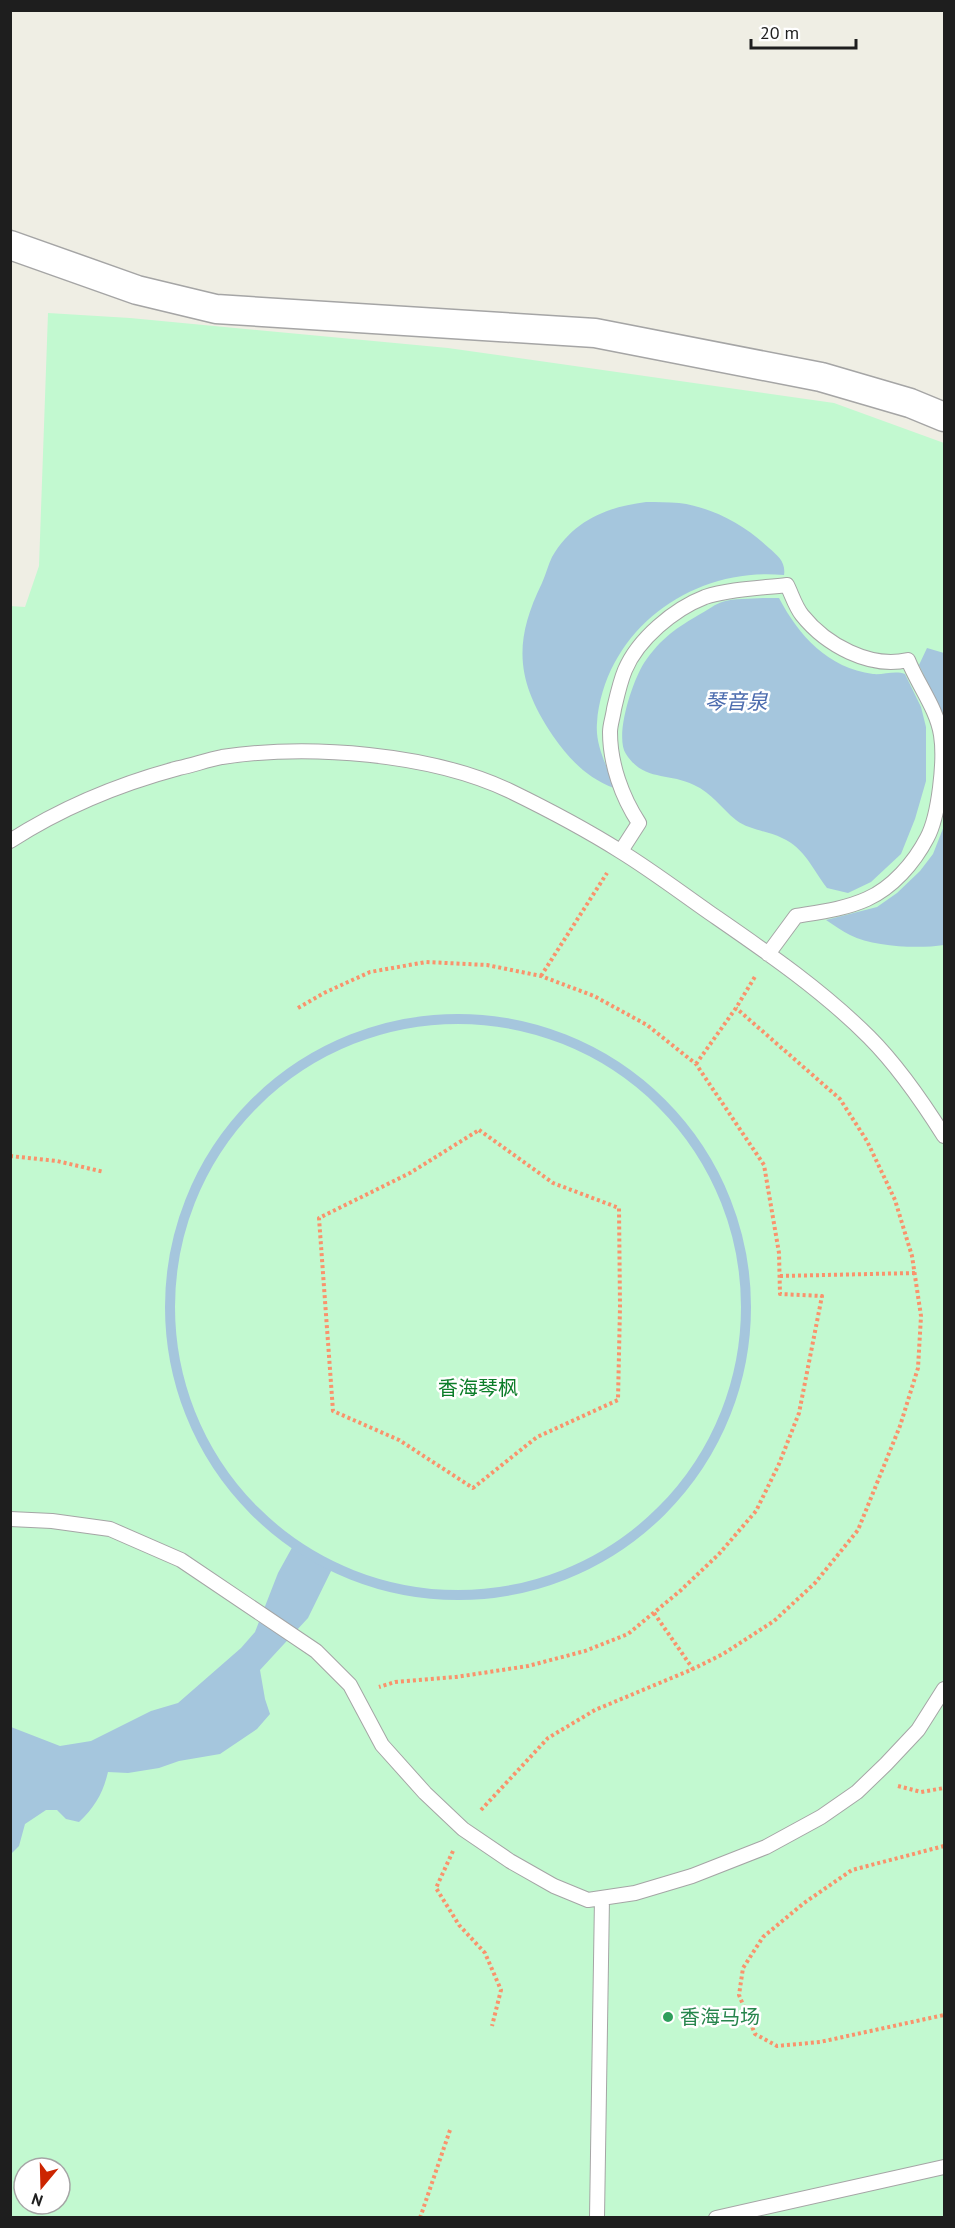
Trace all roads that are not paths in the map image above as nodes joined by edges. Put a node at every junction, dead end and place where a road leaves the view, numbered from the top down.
1 (10, 245) edge
2 (945, 417) edge
3 (10, 841) edge
4 (621, 851) junction
5 (768, 954) junction
6 (945, 1136) edge
7 (10, 1519) edge
8 (945, 1689) edge
9 (602, 1898) junction
10 (945, 2167) edge
11 (597, 2217) edge
12 (716, 2217) edge

1 - 2 street
3 - 4 lane
4 - 5 lane
4 - 5 lane
5 - 6 lane
7 - 9 lane
8 - 9 lane
9 - 11 lane
10 - 12 lane

